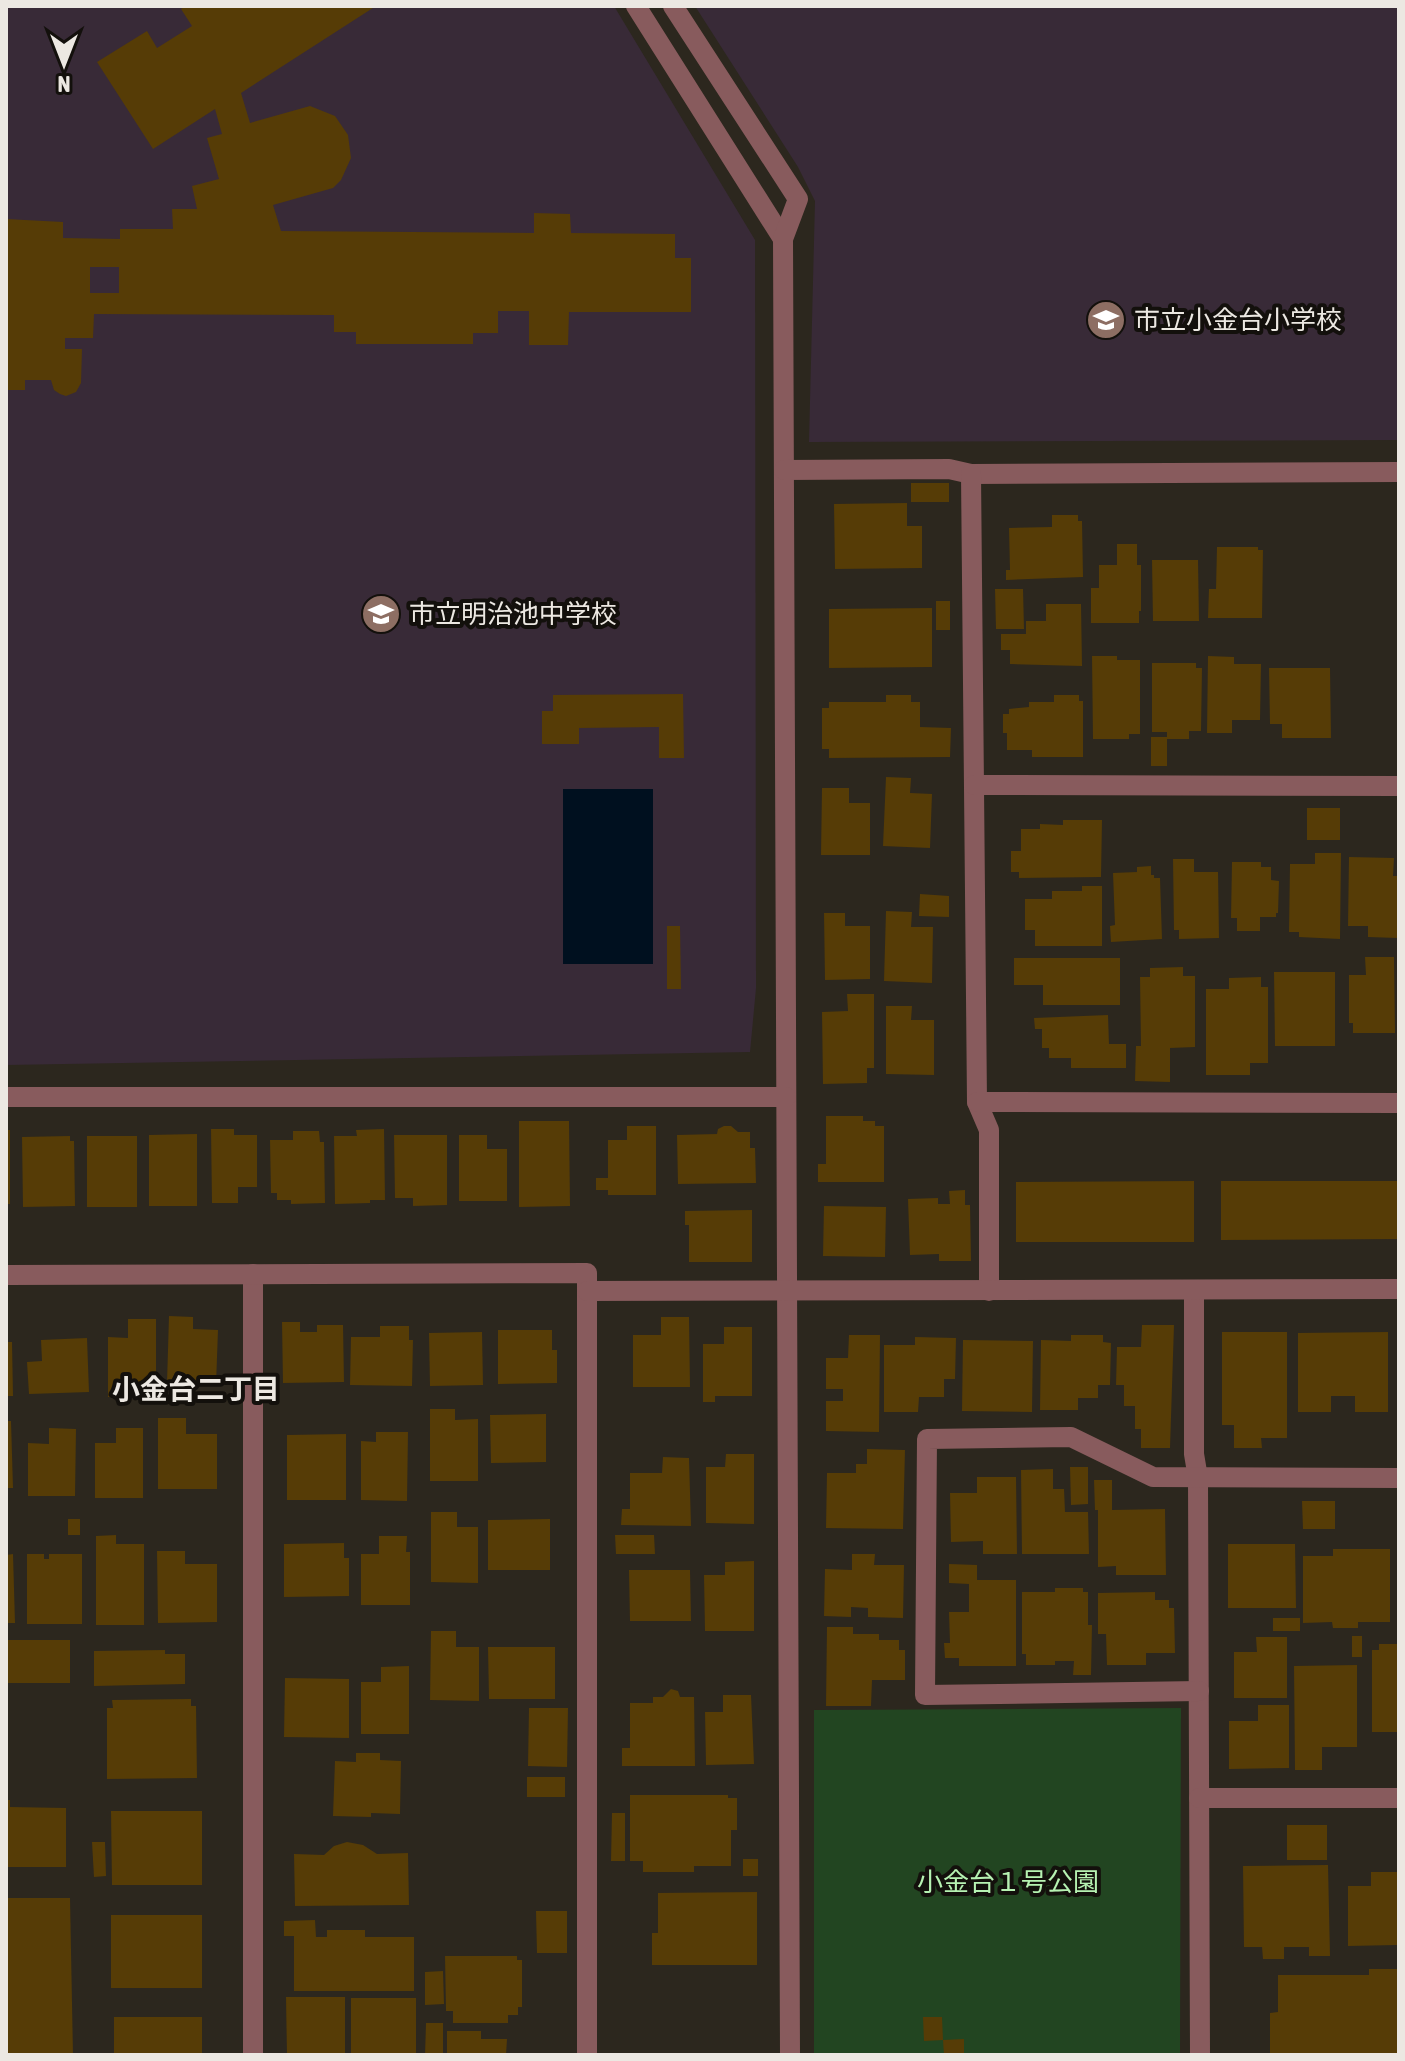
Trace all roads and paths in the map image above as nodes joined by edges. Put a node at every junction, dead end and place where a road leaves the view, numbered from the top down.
1 (636, 6) edge
2 (673, 6) edge
3 (783, 239) junction
4 (784, 470) junction
5 (1399, 472) edge
6 (971, 474) junction
7 (974, 785) junction
8 (1399, 786) edge
9 (6, 1097) edge
10 (786, 1097) junction
11 (977, 1102) junction
12 (1399, 1103) edge
13 (253, 1274) junction
14 (6, 1275) edge
15 (1399, 1289) edge
16 (1194, 1290) junction
17 (587, 1291) junction
18 (989, 1291) junction
19 (787, 1292) junction
20 (1198, 1478) junction
21 (1399, 1478) edge
22 (1199, 1691) junction
23 (1199, 1798) junction
24 (1399, 1798) edge
25 (253, 2055) edge
26 (587, 2055) edge
27 (790, 2055) edge
28 (1200, 2055) edge

1 - 3 street
2 - 3 street
3 - 4 street
4 - 6 street
4 - 10 street
5 - 6 street
6 - 7 street
7 - 8 street
7 - 11 street
9 - 10 street
10 - 19 street
11 - 12 street
11 - 18 street
13 - 14 street
13 - 17 street
13 - 25 street
15 - 16 street
16 - 18 street
16 - 20 street
17 - 19 street
17 - 26 street
18 - 19 street
19 - 27 street
20 - 21 street
20 - 22 street
20 - 22 street
22 - 23 street
23 - 24 street
23 - 28 street

